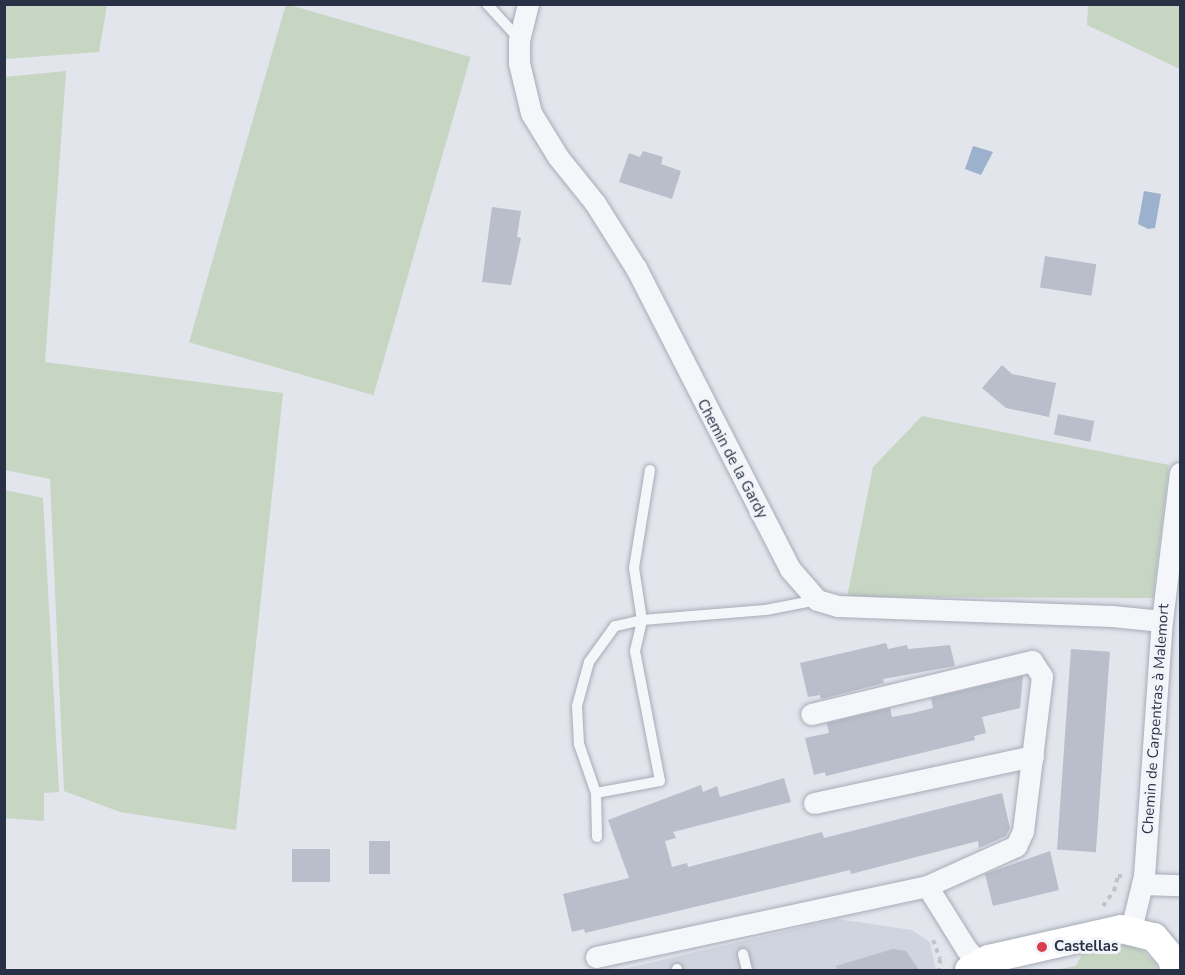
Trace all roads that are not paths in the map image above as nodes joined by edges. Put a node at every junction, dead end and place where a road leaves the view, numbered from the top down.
1 (487, 4) edge
2 (528, 4) edge
3 (519, 39) junction
4 (650, 470) dead end
5 (1180, 473) edge
6 (818, 600) junction
7 (642, 620) junction
8 (1162, 621) junction
9 (811, 714) dead end
10 (1033, 756) junction
11 (596, 793) junction
12 (814, 803) dead end
13 (597, 837) dead end
14 (1143, 880) junction
15 (1180, 885) edge
16 (927, 886) junction
17 (1131, 929) junction
18 (743, 954) dead end
19 (596, 957) dead end
20 (974, 967) edge
21 (1177, 969) edge
22 (747, 970) edge

1 - 3 lane
2 - 3 street, Chemin de la Gardy
3 - 6 street, Chemin de la Gardy
4 - 7 lane
5 - 8 street, Chemin de Carpentras à Malemort
6 - 7 lane
6 - 8 street
7 - 11 lane
7 - 11 lane
8 - 14 street, Chemin de Carpentras à Malemort
9 - 10 street
10 - 12 street
10 - 16 street
11 - 13 lane
14 - 15 street
14 - 17 street, Chemin de Carpentras à Malemort
16 - 19 street
16 - 20 street
17 - 20 main road
17 - 21 main road
18 - 22 lane

